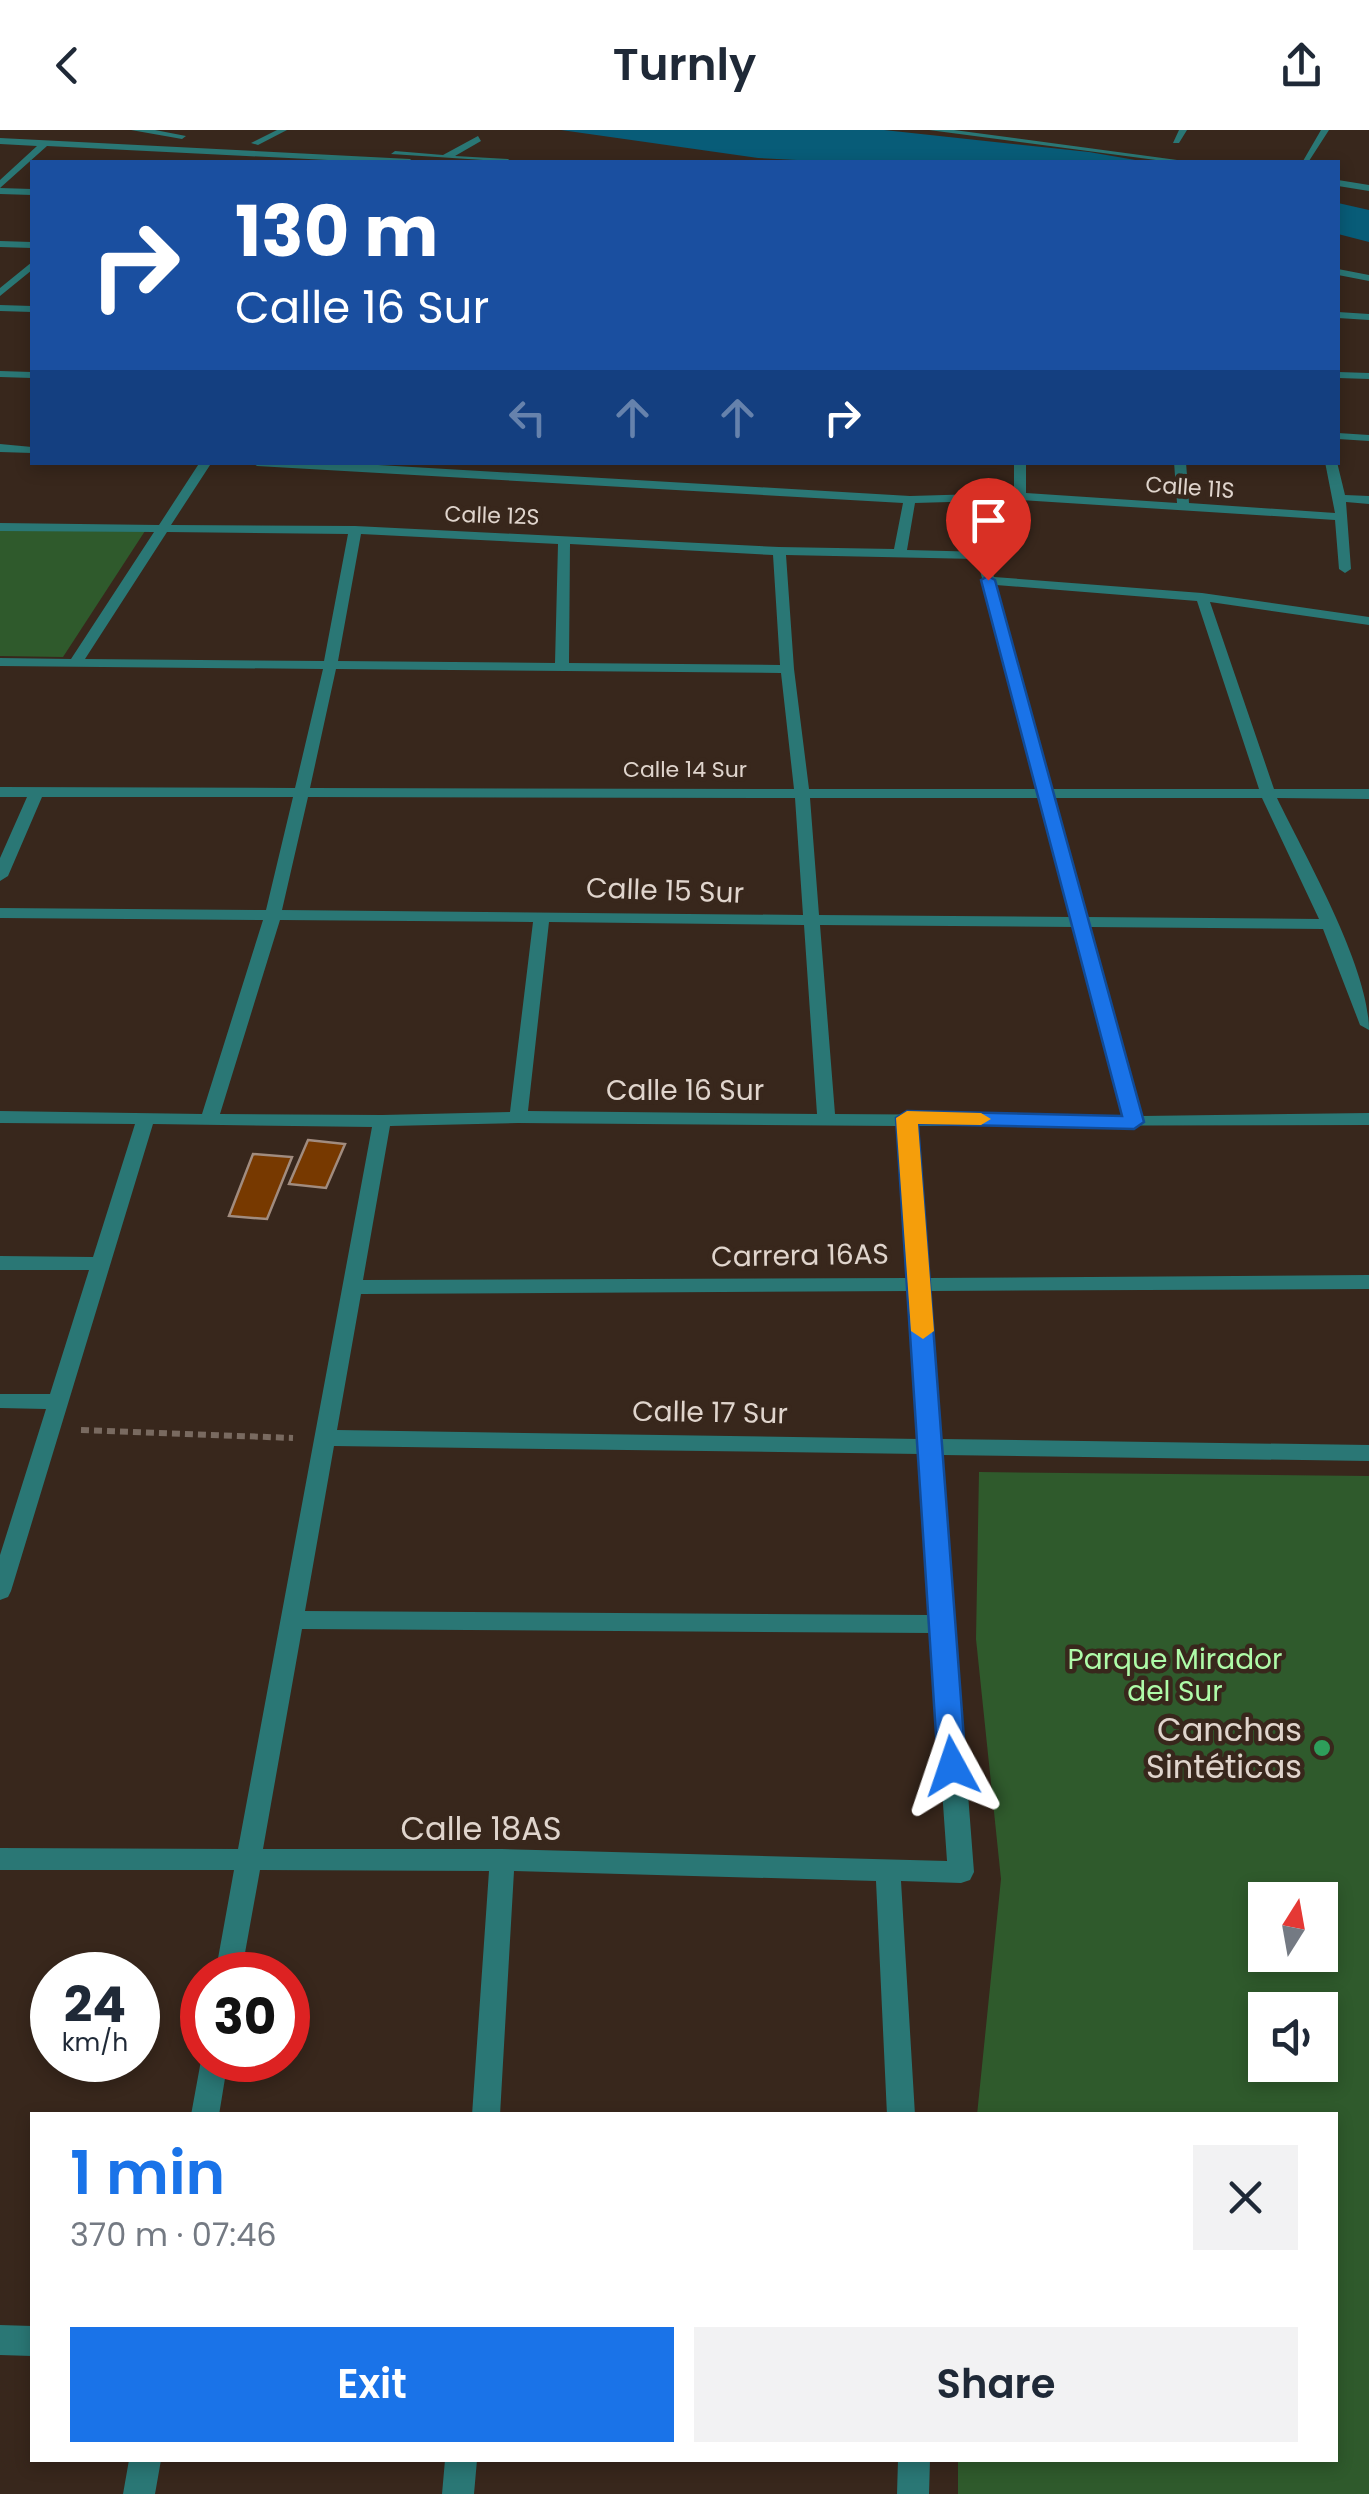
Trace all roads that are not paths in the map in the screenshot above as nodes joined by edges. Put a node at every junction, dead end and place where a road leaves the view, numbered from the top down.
1 (135, 130) edge
2 (284, 130) edge
3 (934, 130) edge
4 (1183, 130) edge
5 (1325, 130) edge
6 (176, 133) edge
7 (196, 138) dead end
8 (216, 139) dead end
9 (478, 139) dead end
10 (0, 141) edge
11 (1176, 142) dead end
12 (45, 143) junction
13 (256, 143) junction
14 (152, 147) junction
15 (446, 157) junction
16 (1306, 159) dead end
17 (138, 160) edge
18 (416, 160) edge
19 (483, 160) edge
20 (1172, 160) edge
21 (1340, 183) edge
22 (0, 188) edge
23 (1369, 188) edge
24 (30, 192) edge
25 (0, 244) edge
26 (30, 245) edge
27 (30, 267) edge
28 (1340, 272) edge
29 (1369, 278) edge
30 (0, 293) edge
31 (0, 308) edge
32 (30, 308) edge
33 (1340, 314) edge
34 (1369, 316) edge
35 (0, 374) edge
36 (30, 375) edge
37 (1340, 375) edge
38 (1369, 376) edge
39 (1340, 436) edge
40 (1369, 438) edge
41 (0, 448) edge
42 (30, 450) edge
43 (204, 465) edge
44 (306, 465) edge
45 (561, 465) edge
46 (1020, 465) edge
47 (1180, 465) edge
48 (1332, 465) edge
49 (554, 480) junction
50 (1020, 496) junction
51 (1340, 498) junction
52 (910, 500) junction
53 (1369, 500) edge
54 (1183, 507) junction
55 (1342, 517) junction
56 (0, 527) edge
57 (163, 527) junction
58 (356, 530) junction
59 (564, 538) junction
60 (779, 550) junction
61 (900, 551) junction
62 (1345, 569) dead end
63 (988, 580) junction
64 (1202, 597) junction
65 (1369, 620) edge
66 (0, 662) edge
67 (76, 662) junction
68 (330, 667) junction
69 (562, 668) junction
70 (787, 670) junction
71 (300, 791) junction
72 (0, 792) edge
73 (802, 792) junction
74 (1045, 792) junction
75 (36, 793) junction
76 (1369, 794) edge
77 (1268, 795) junction
78 (0, 876) edge
79 (0, 913) edge
80 (273, 915) junction
81 (542, 915) junction
82 (811, 922) junction
83 (1078, 924) junction
84 (1329, 924) junction
85 (1369, 1025) edge
86 (0, 1117) edge
87 (146, 1117) junction
88 (210, 1117) junction
89 (518, 1118) junction
90 (826, 1118) junction
91 (907, 1118) junction
92 (1369, 1119) edge
93 (382, 1121) junction
94 (1134, 1122) junction
95 (0, 1263) edge
96 (100, 1264) junction
97 (920, 1282) junction
98 (1369, 1282) edge
99 (352, 1287) junction
100 (0, 1401) edge
101 (58, 1402) junction
102 (325, 1438) junction
103 (929, 1445) junction
104 (1369, 1454) edge
105 (5, 1559) edge
106 (0, 1591) edge
107 (291, 1620) junction
108 (939, 1624) junction
109 (0, 1859) edge
110 (502, 1860) junction
111 (247, 1862) junction
112 (888, 1871) junction
113 (232, 1952) edge
114 (210, 2082) edge
115 (205, 2112) edge
116 (486, 2112) edge
117 (901, 2112) edge
118 (0, 2340) edge
119 (30, 2341) edge
120 (145, 2462) edge
121 (461, 2462) edge
122 (914, 2462) edge
123 (139, 2494) edge
124 (458, 2494) edge
125 (913, 2494) edge

1 - 6 street
2 - 13 lane
3 - 20 street
4 - 11 street
5 - 16 street
6 - 7 street
6 - 14 street
8 - 13 street
9 - 15 street
10 - 12 street
12 - 14 street
12 - 22 street
13 - 18 street
14 - 17 street
14 - 18 street
15 - 18 street
15 - 19 street
21 - 23 street
22 - 24 street
25 - 26 street
27 - 30 street
28 - 29 street
31 - 32 street
33 - 34 street
35 - 36 street
37 - 38 street
39 - 40 street
41 - 42 street
43 - 57 street
44 - 49 street, Calle 11S
45 - 49 street
46 - 50 street
47 - 54 street
48 - 51 street
49 - 52 street, Calle 11S
50 - 52 street, Calle 11S
50 - 54 street, Calle 11S
51 - 53 street
51 - 55 street
52 - 61 street
54 - 55 street, Calle 11S
55 - 62 street
56 - 57 street, Calle 12S
57 - 58 street, Calle 12S
57 - 67 street
58 - 59 street, Calle 12S
58 - 68 street
59 - 60 street, Calle 12S
59 - 69 street
60 - 61 street, Calle 12S
60 - 70 street
61 - 63 street, Calle 12S
63 - 64 street
63 - 74 street
64 - 65 street
64 - 77 street
66 - 67 street
67 - 68 street
68 - 69 street
68 - 71 street
69 - 70 street
70 - 73 street
71 - 73 street, Calle 14 Sur
71 - 75 street, Calle 14 Sur
71 - 80 street
72 - 75 street, Calle 14 Sur
73 - 74 street, Calle 14 Sur
73 - 82 street
74 - 77 street, Calle 14 Sur
74 - 83 street
75 - 78 street
76 - 77 street, Calle 14 Sur
77 - 84 street
79 - 80 street, Calle 15 Sur
80 - 81 street, Calle 15 Sur
80 - 88 street
81 - 82 street, Calle 15 Sur
81 - 89 street
82 - 83 street, Calle 15 Sur
82 - 90 street
83 - 84 street, Calle 15 Sur
83 - 94 street
84 - 85 street
86 - 87 street, Calle 16 Sur
87 - 88 street, Calle 16 Sur
87 - 96 street
88 - 93 street, Calle 16 Sur
89 - 90 street, Calle 16 Sur
89 - 93 street, Calle 16 Sur
90 - 91 street, Calle 16 Sur
91 - 94 street, Calle 16 Sur
91 - 97 street
92 - 94 street, Calle 16 Sur
93 - 99 street
95 - 96 street
96 - 101 street
97 - 98 street, Carrera 16AS
97 - 99 street, Carrera 16AS
97 - 103 street
99 - 102 street
100 - 101 street
101 - 105 street
102 - 103 street, Calle 17 Sur
102 - 107 street
103 - 104 street, Calle 17 Sur
103 - 108 street
105 - 106 street
107 - 108 street
107 - 111 street
108 - 112 street, Calle 18AS
109 - 111 street, Calle 18AS
110 - 111 street, Calle 18AS
110 - 112 street, Calle 18AS
110 - 116 street
111 - 113 street
112 - 117 street
114 - 115 street
118 - 119 street
120 - 123 street
121 - 124 street
122 - 125 street

